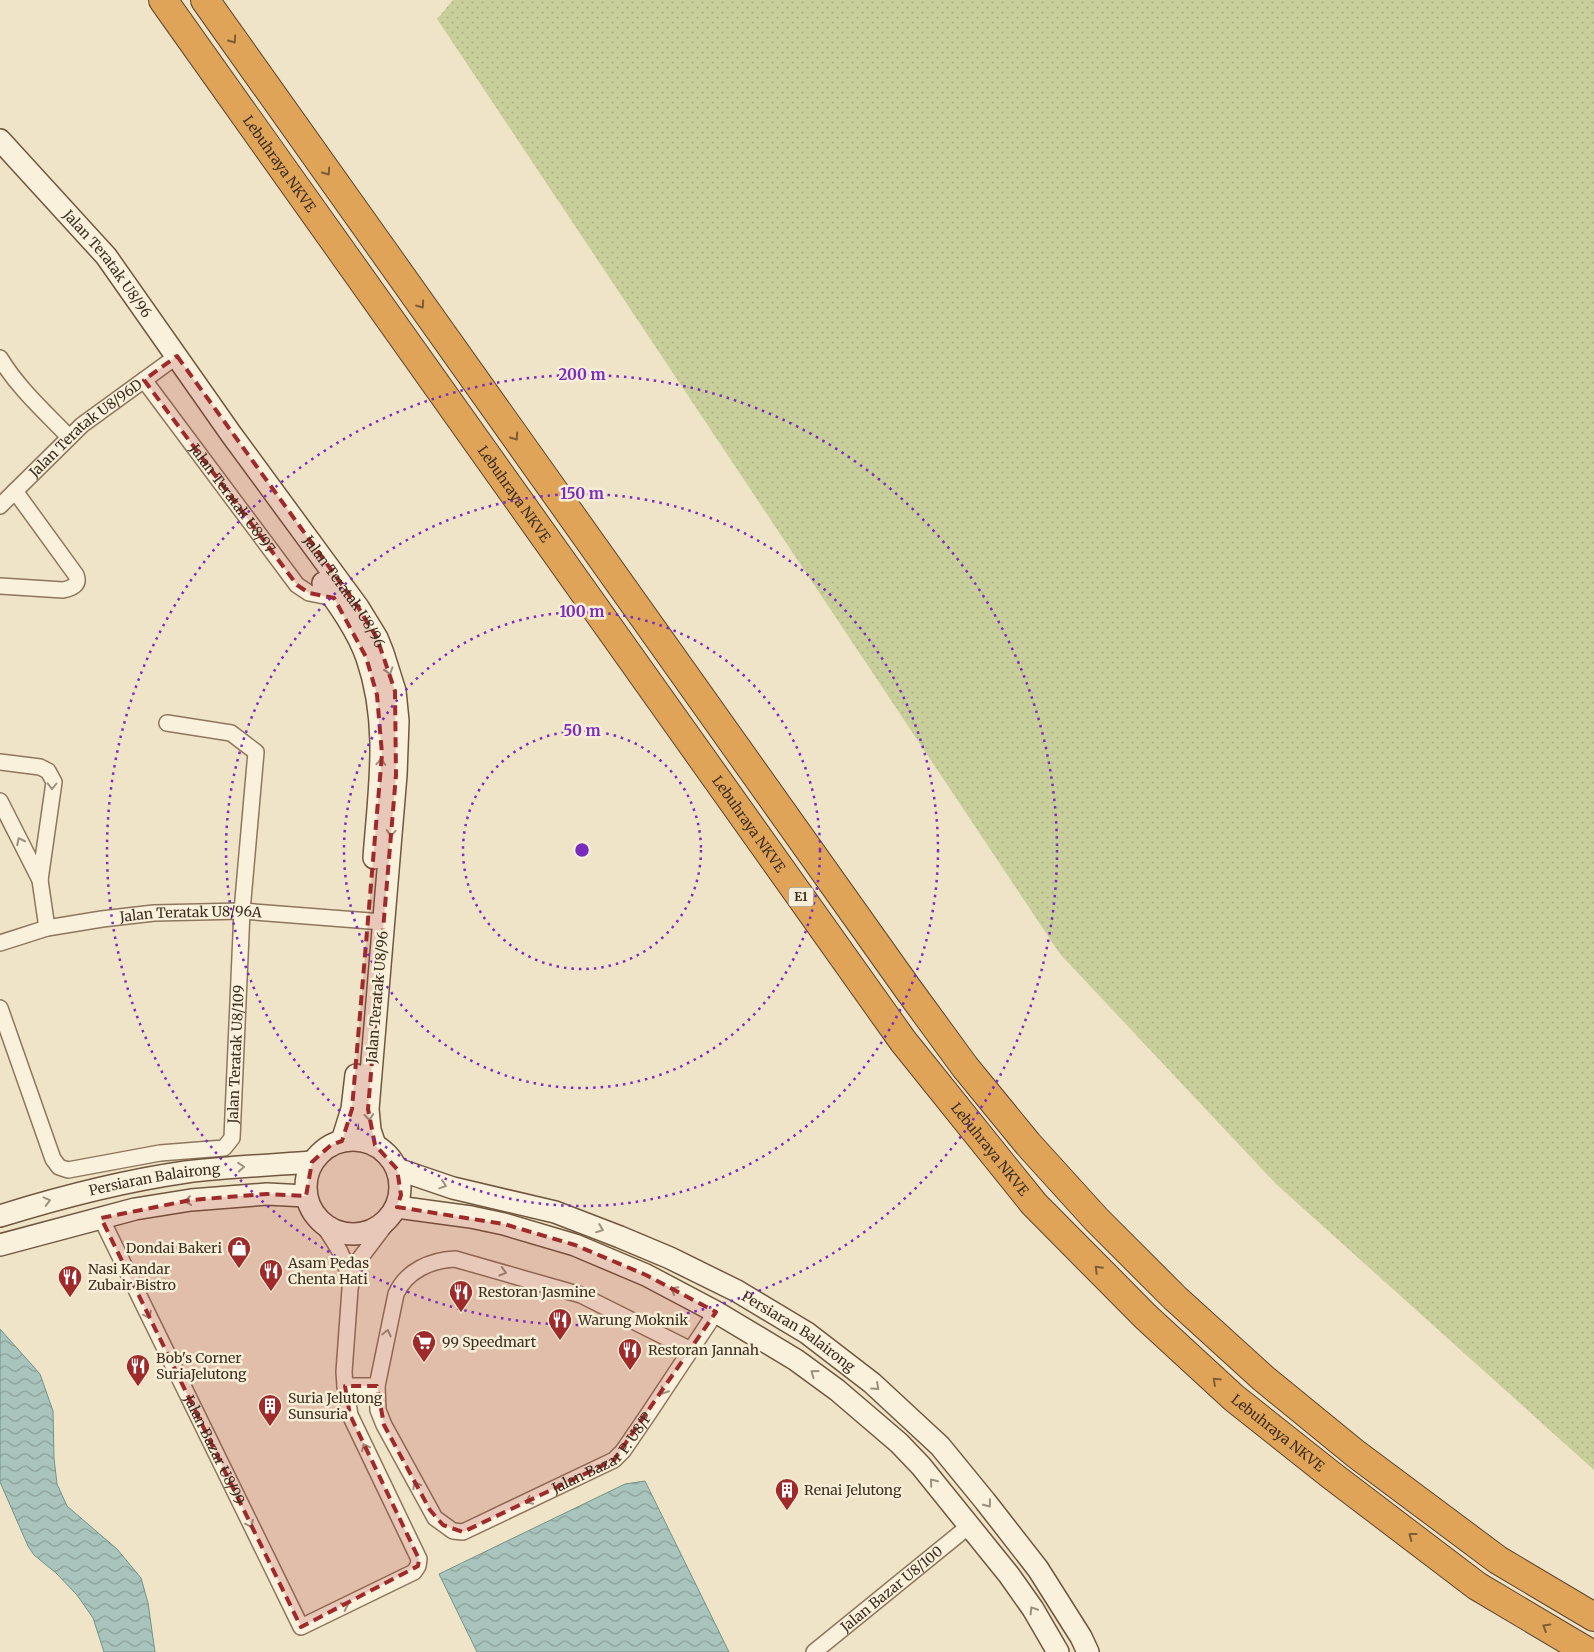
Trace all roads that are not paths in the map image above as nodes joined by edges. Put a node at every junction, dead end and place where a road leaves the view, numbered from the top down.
1 (163, 0) edge
2 (205, 0) edge
3 (0, 140) edge
4 (0, 158) edge
5 (0, 358) edge
6 (172, 360) junction
7 (144, 380) junction
8 (69, 437) junction
9 (15, 491) junction
10 (0, 506) edge
11 (0, 586) edge
12 (334, 598) junction
13 (167, 723) dead end
14 (0, 762) edge
15 (0, 801) edge
16 (40, 880) junction
17 (242, 911) junction
18 (376, 921) junction
19 (48, 928) junction
20 (0, 942) edge
21 (0, 1008) edge
22 (342, 1141) junction
23 (375, 1145) junction
24 (312, 1162) junction
25 (397, 1170) junction
26 (306, 1196) junction
27 (393, 1213) junction
28 (0, 1216) edge
29 (101, 1218) junction
30 (321, 1222) junction
31 (2, 1244) edge
32 (350, 1289) junction
33 (716, 1312) junction
34 (691, 1350) junction
35 (345, 1386) junction
36 (377, 1386) junction
37 (969, 1526) junction
38 (1594, 1617) edge
39 (814, 1652) edge
40 (1058, 1652) edge
41 (1088, 1652) edge
42 (1588, 1652) edge

42 -> 1 highway, Lebuhraya NKVE / E1
2 -> 38 highway, E1
3 - 6 street, Jalan Teratak U8/96
4 - 6 street, Jalan Teratak U8/96
5 - 8 street
6 - 7 street, Jalan Teratak U8/96D
6 - 12 street, Jalan Teratak U8/96
6 -> 18 street, Jalan Teratak U8/96
7 - 8 street, Jalan Teratak U8/96D
7 - 12 street, Jalan Teratak U8/97
8 - 9 street, Jalan Teratak U8/96D
9 - 10 street, Jalan Teratak U8/96D
9 - 11 street
18 -> 12 street, Jalan Teratak U8/96
13 - 17 street, Jalan Teratak U8/109
14 -> 16 street
16 -> 15 street
16 - 19 street
17 - 18 street, Jalan Teratak U8/96A
17 - 19 street, Jalan Teratak U8/96A
17 - 21 street, Jalan Teratak U8/109
18 - 22 street, Jalan Teratak U8/96
18 -> 23 street, Jalan Teratak U8/96
19 - 20 street, Jalan Teratak U8/96A
22 - 23 street
22 - 24 street
23 - 25 street
24 - 26 street
28 -> 24 street, Persiaran Balairong
25 - 27 street
25 -> 41 street, Persiaran Balairong
26 -> 29 street
26 - 30 street
27 - 30 street
27 - 32 street
33 -> 27 street, Persiaran Balairong
29 - 31 street
29 -> 35 street, Jalan Bazar U8/99
30 - 32 street
32 - 35 street
33 - 34 street, Jalan Bazar P. U8/P
37 -> 33 street, Persiaran Balairong
36 -> 34 street
34 -> 36 street, Jalan Bazar P. U8/P
35 - 36 street
37 - 39 street, Jalan Bazar U8/100
40 -> 37 street, Persiaran Balairong

